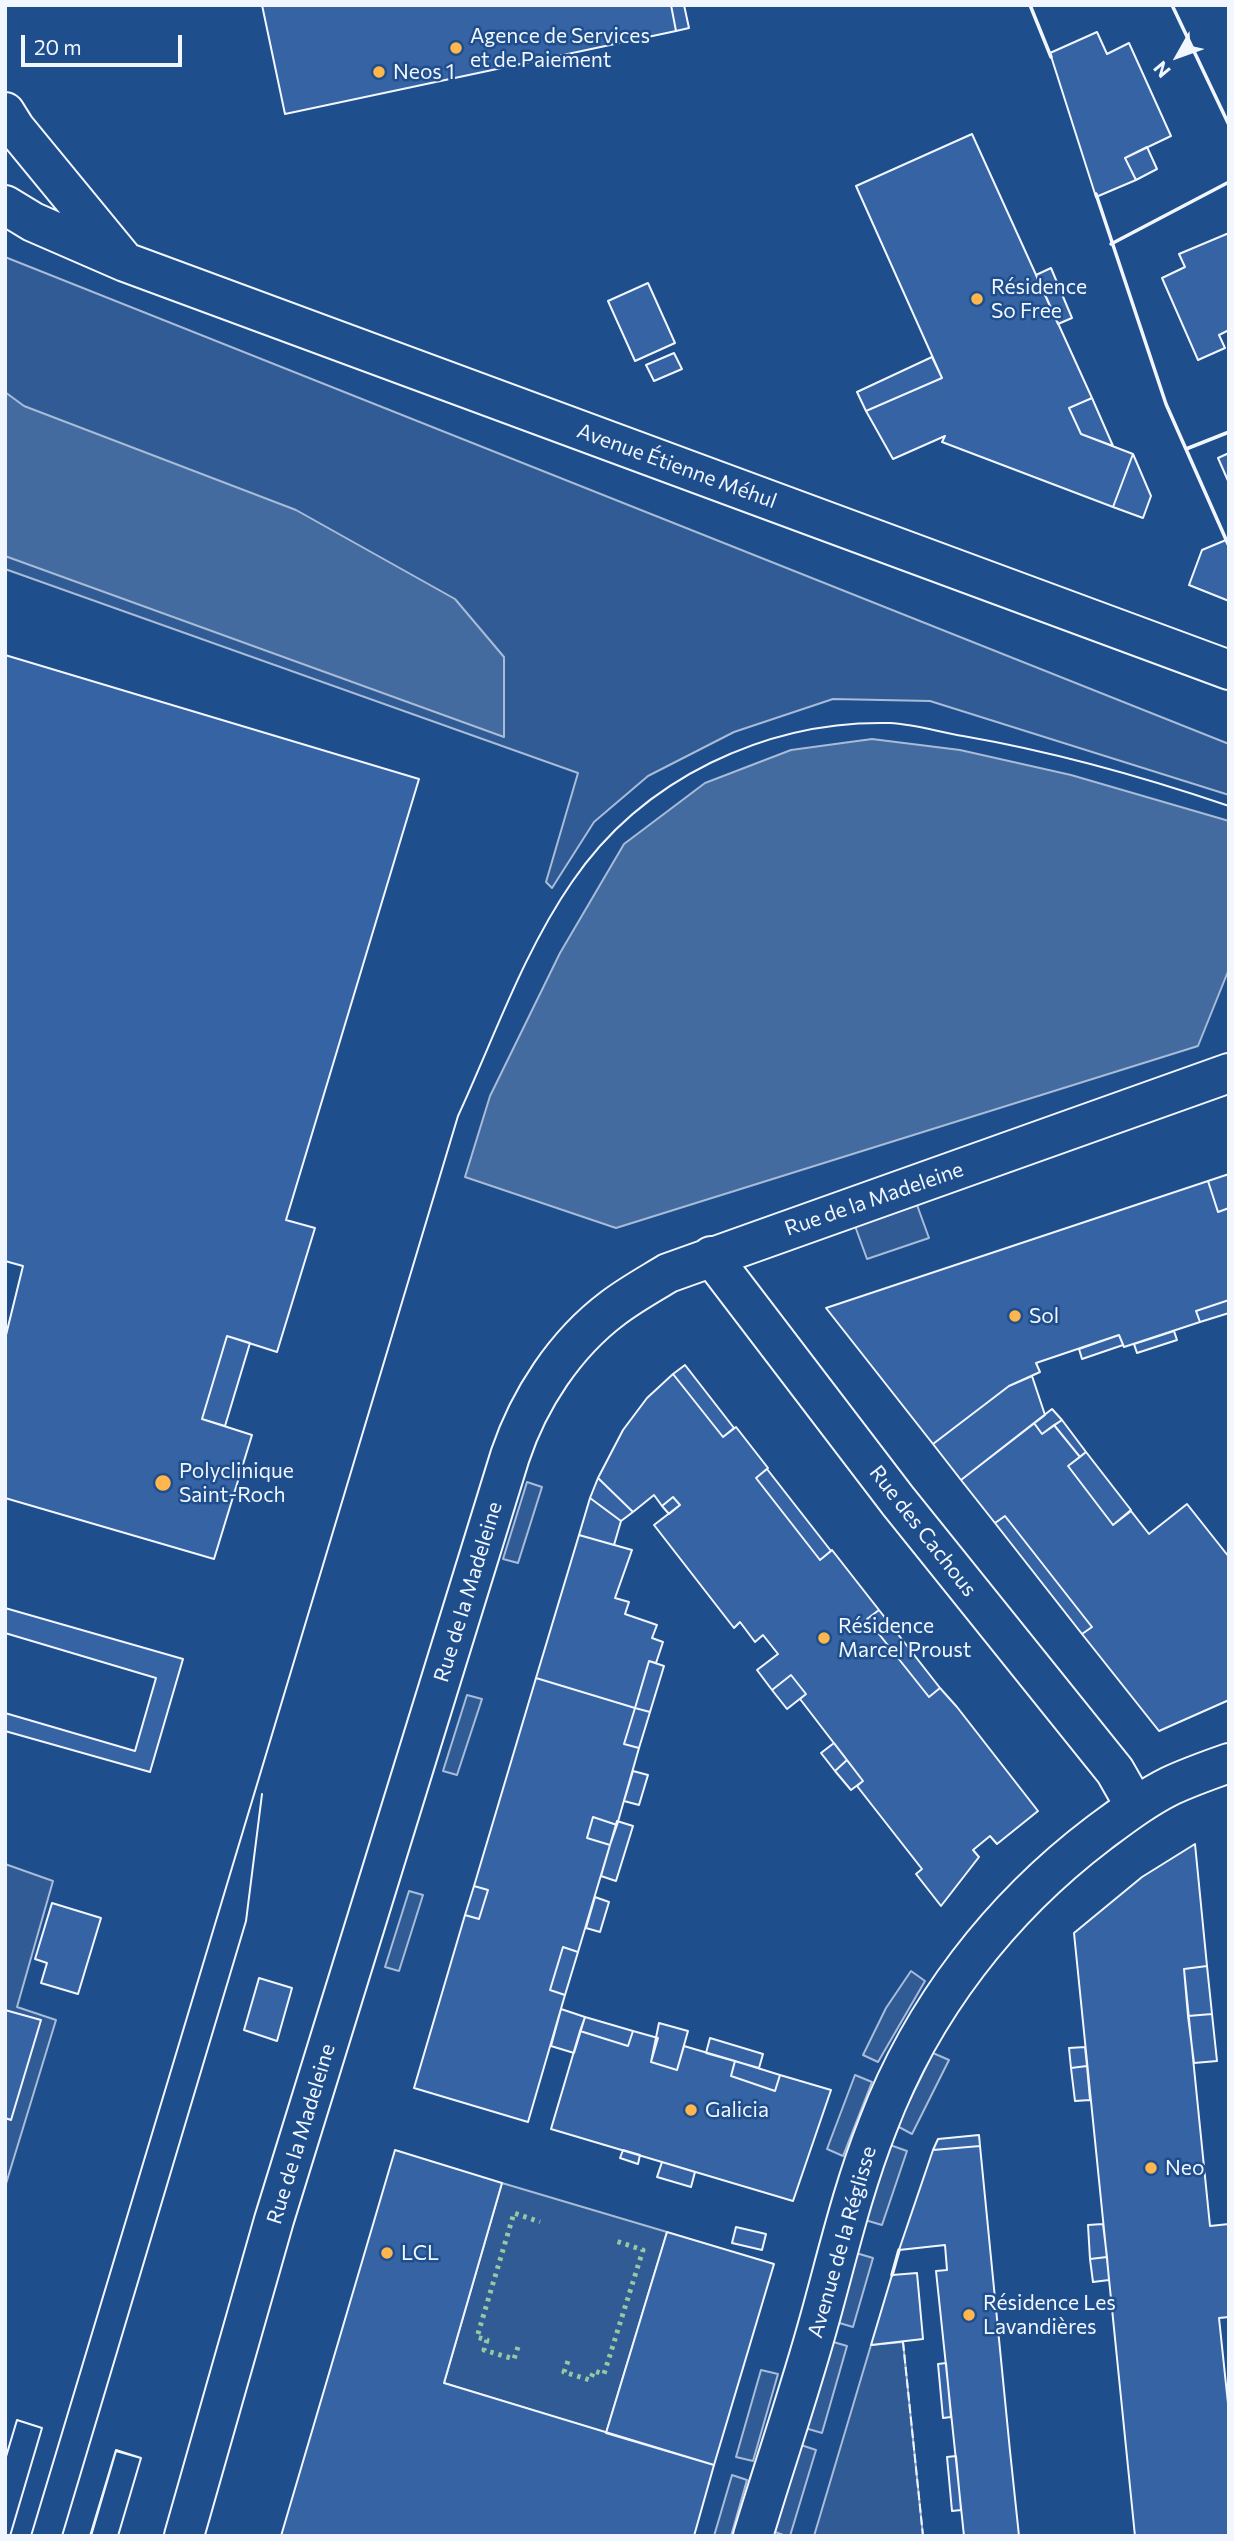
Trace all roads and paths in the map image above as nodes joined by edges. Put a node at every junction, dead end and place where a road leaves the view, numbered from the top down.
1 (5, 112) edge
2 (5, 205) edge
3 (125, 262) junction
4 (1229, 670) edge
5 (1229, 1073) edge
6 (710, 1255) junction
7 (1229, 1763) edge
8 (1135, 1806) junction
9 (184, 2536) edge
10 (752, 2536) edge

1 - 3 street
2 - 3 street, Avenue Étienne Méhul
3 - 4 street, Avenue Étienne Méhul
5 - 6 street, Rue de la Madeleine
6 - 8 street, Rue des Cachous
6 - 9 street, Rue de la Madeleine
7 - 8 street, Avenue de la Réglisse
8 - 10 street, Avenue de la Réglisse

